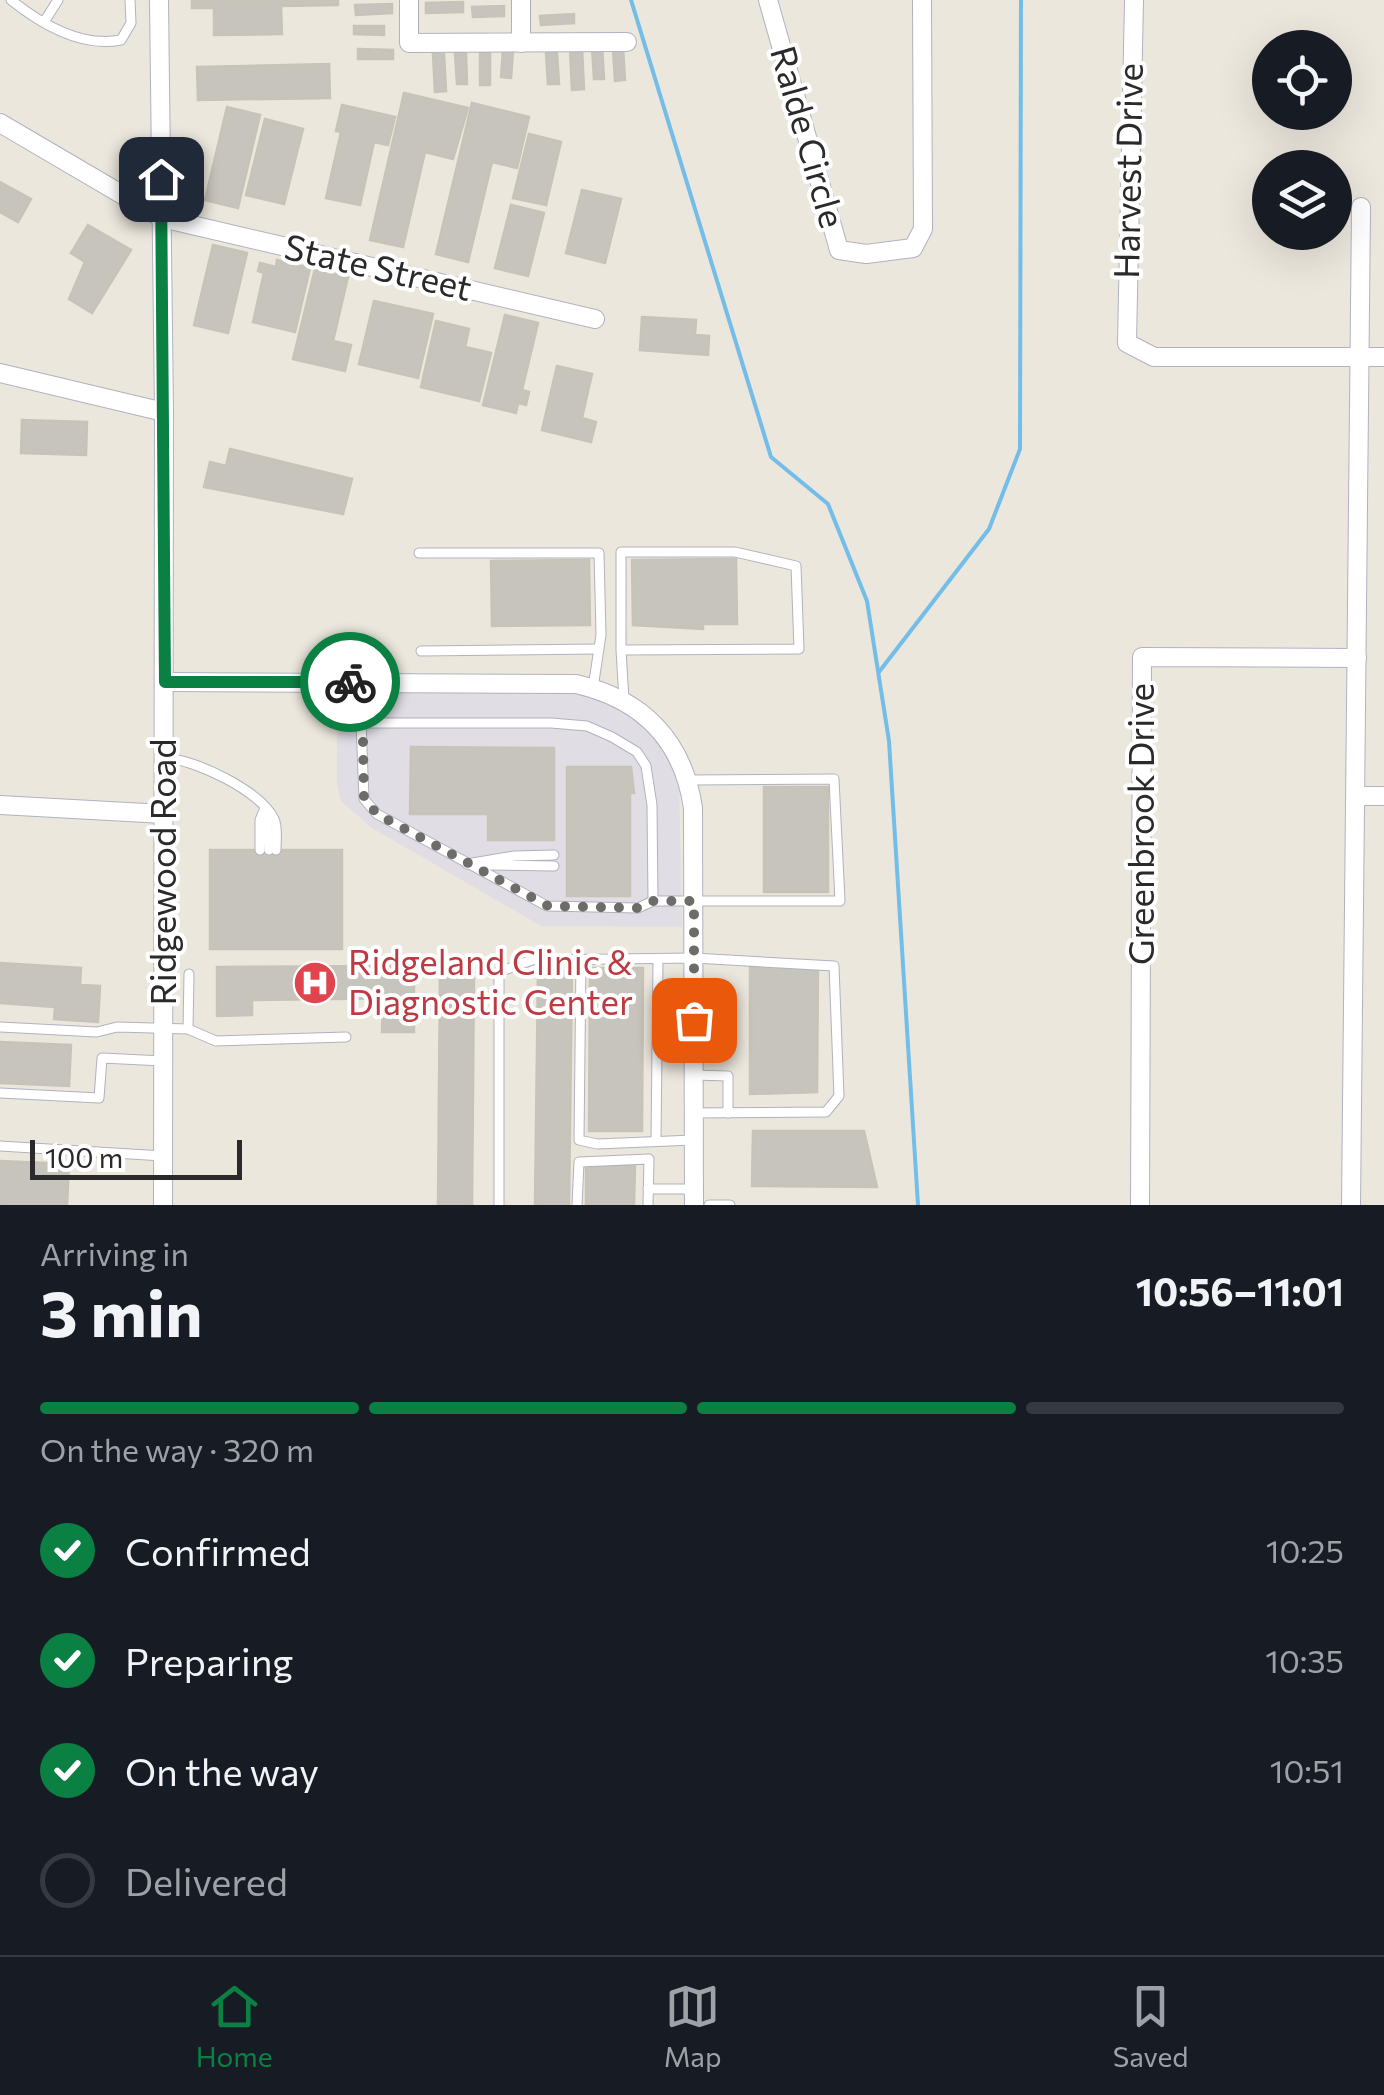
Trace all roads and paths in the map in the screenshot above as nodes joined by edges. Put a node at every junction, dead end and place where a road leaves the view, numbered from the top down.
1 (10, 0) edge
2 (58, 0) edge
3 (130, 0) edge
4 (159, 0) edge
5 (409, 0) edge
6 (521, 0) edge
7 (768, 0) edge
8 (922, 0) edge
9 (1134, 0) edge
10 (44, 22) junction
11 (627, 42) dead end
12 (521, 43) junction
13 (0, 123) edge
14 (1361, 207) dead end
15 (162, 218) junction
16 (595, 318) dead end
17 (1360, 357) junction
18 (1384, 357) edge
19 (0, 373) edge
20 (164, 412) junction
21 (419, 554) dead end
22 (598, 649) junction
23 (621, 650) junction
24 (421, 652) dead end
25 (1356, 658) junction
26 (165, 682) junction
27 (362, 682) junction
28 (593, 688) junction
29 (624, 700) junction
30 (361, 723) junction
31 (165, 758) junction
32 (689, 780) junction
33 (1356, 796) junction
34 (1384, 796) edge
35 (0, 805) edge
36 (265, 808) junction
37 (164, 814) junction
38 (554, 861) dead end
39 (467, 864) junction
40 (653, 901) junction
41 (694, 901) junction
42 (694, 958) junction
43 (581, 960) junction
44 (658, 960) junction
45 (189, 974) dead end
46 (0, 1027) edge
47 (163, 1029) junction
48 (188, 1029) junction
49 (346, 1037) dead end
50 (657, 1051) junction
51 (694, 1051) junction
52 (163, 1062) junction
53 (694, 1076) junction
54 (0, 1093) edge
55 (694, 1112) junction
56 (728, 1112) junction
57 (656, 1140) junction
58 (694, 1140) junction
59 (0, 1146) edge
60 (163, 1156) junction
61 (648, 1189) junction
62 (694, 1197) edge
63 (162, 1205) edge
64 (499, 1205) edge
65 (577, 1205) edge
66 (648, 1205) edge
67 (709, 1205) edge
68 (730, 1205) edge
69 (1140, 1205) edge
70 (1350, 1205) edge

1 - 10 lane
2 - 10 lane
3 - 10 lane
4 - 15 street, Ridgewood Road
5 - 12 street
6 - 12 street
7 - 8 street, Ralde Circle
9 - 17 street, Harvest Drive
11 - 12 street
13 - 15 street, State Street
14 - 17 street
15 - 16 street, State Street
15 - 20 street, Ridgewood Road
17 - 18 street
17 - 25 street
19 - 20 street
20 - 26 street, Ridgewood Road
21 - 22 lane
22 - 24 lane
22 - 28 lane
23 - 23 lane
23 - 29 lane
25 - 33 street
25 - 69 street, Greenbrook Drive
26 - 27 street
26 - 31 street, Ridgewood Road
27 - 28 street
27 - 30 lane
28 - 29 street
29 - 32 street
30 - 39 lane
30 - 40 lane
31 - 36 lane
31 - 37 street, Ridgewood Road
32 - 41 street
32 - 41 lane
33 - 34 street
33 - 70 street
35 - 37 street
36 - 36 lane
37 - 47 street, Ridgewood Road
38 - 39 lane
39 - 40 lane
40 - 41 lane
41 - 42 street
42 - 44 lane
42 - 51 street
42 - 56 lane
43 - 44 lane
43 - 57 lane
43 - 64 lane
44 - 50 lane
45 - 48 lane
46 - 47 lane
47 - 48 lane
47 - 52 street, Ridgewood Road
48 - 49 lane
50 - 51 lane
50 - 57 lane
51 - 53 street
52 - 54 lane
52 - 60 street, Ridgewood Road
53 - 55 street
53 - 56 lane
55 - 56 lane
55 - 58 street
57 - 58 lane
58 - 62 street
59 - 60 lane
60 - 63 street, Ridgewood Road
61 - 62 lane
61 - 65 lane
61 - 66 lane
67 - 68 lane

